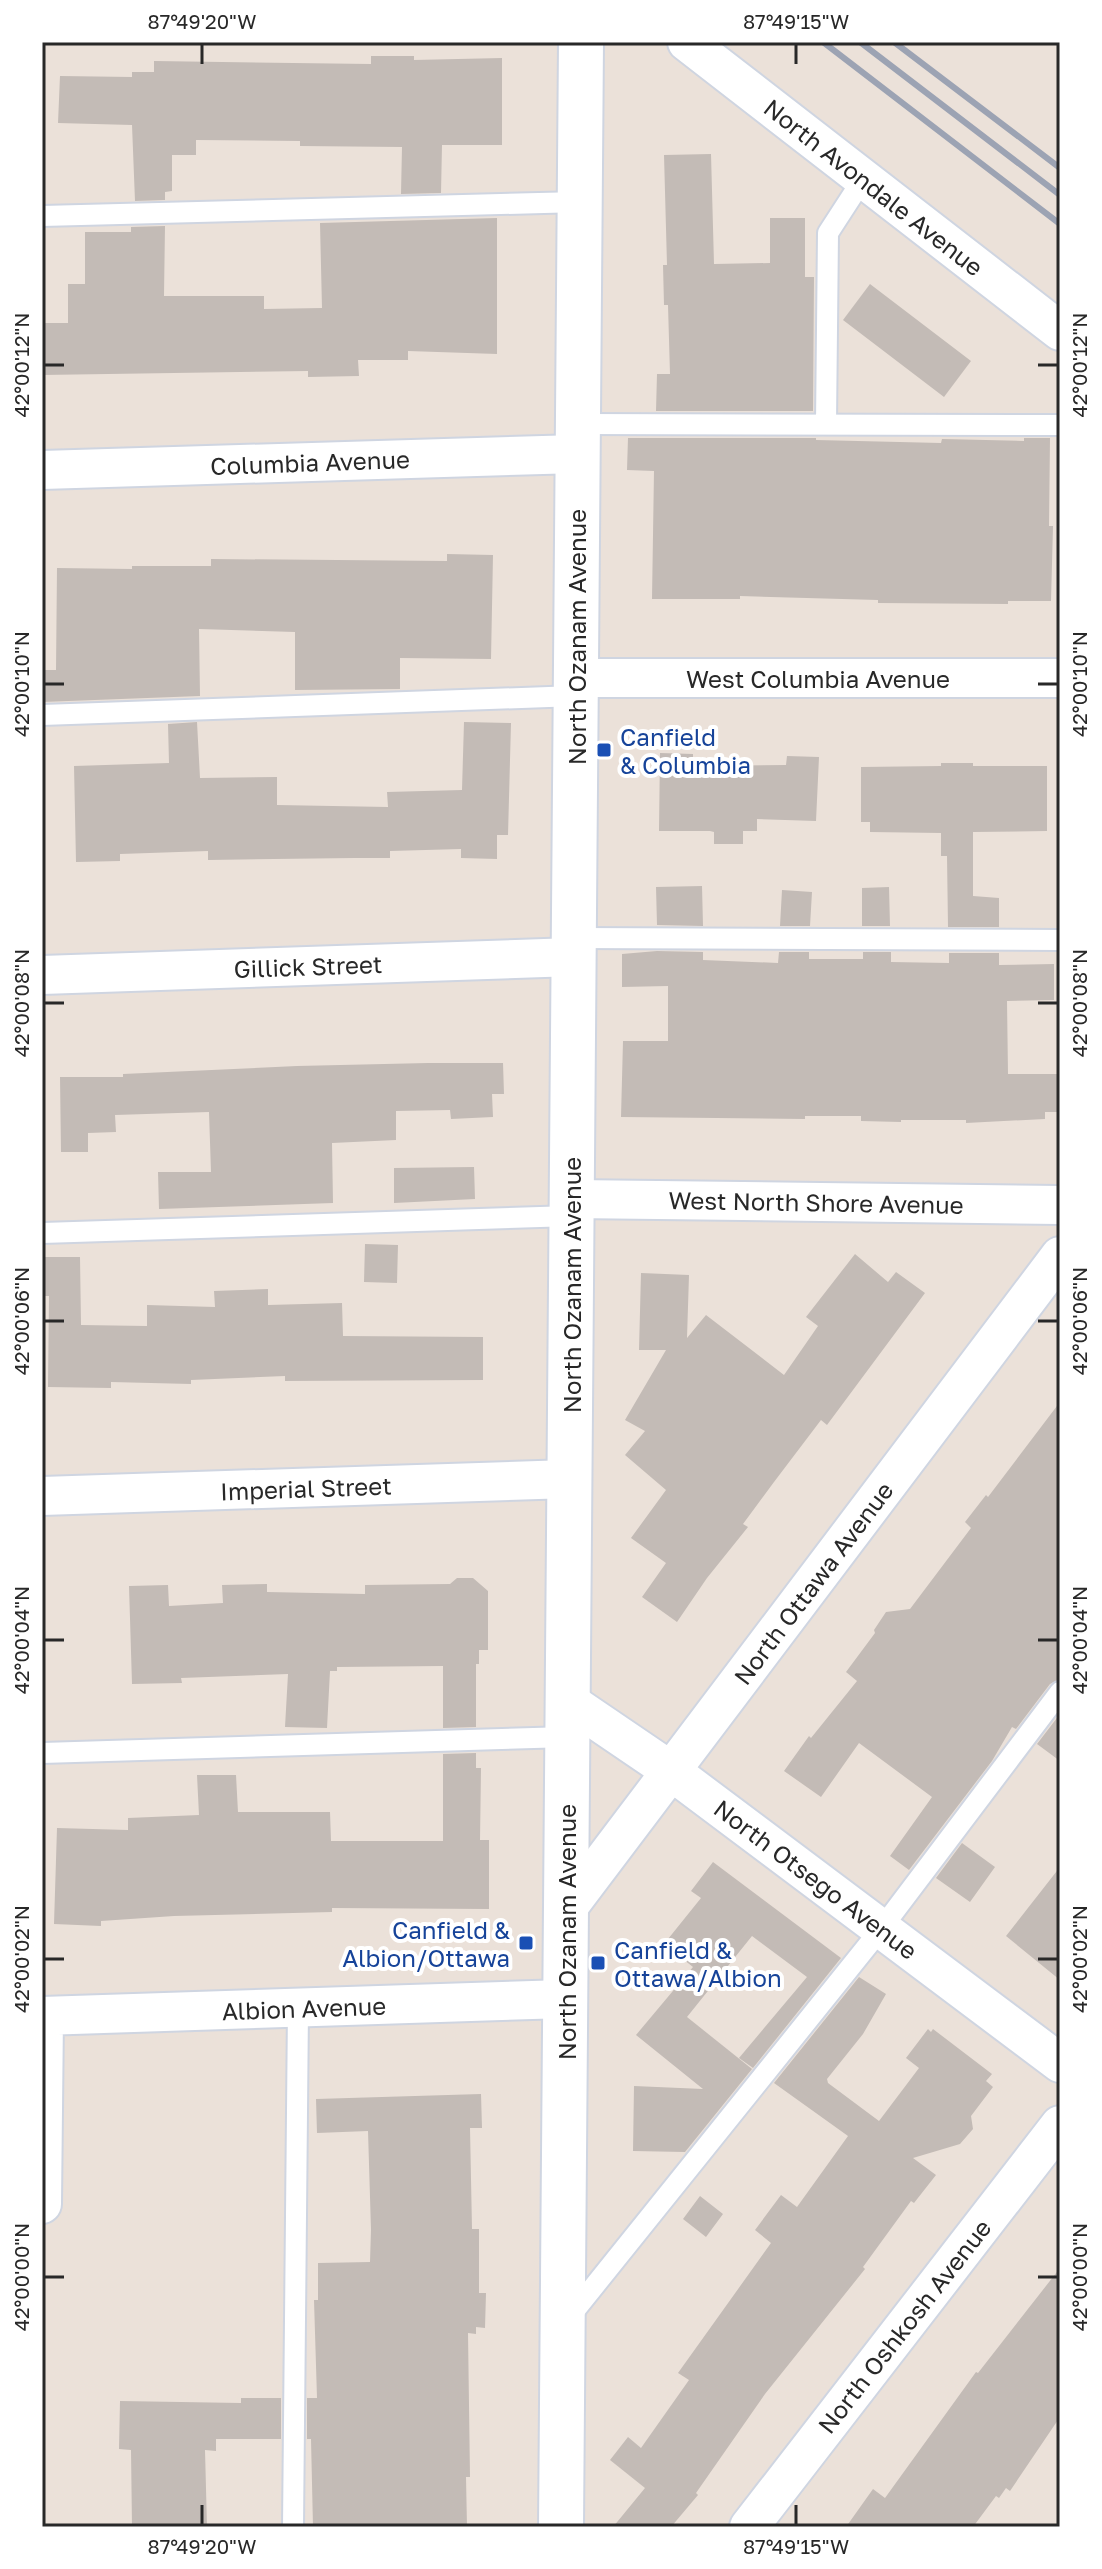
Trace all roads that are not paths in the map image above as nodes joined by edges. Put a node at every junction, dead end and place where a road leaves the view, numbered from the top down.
1 (581, 42) edge
2 (687, 42) edge
3 (863, 179) junction
4 (580, 202) junction
5 (42, 216) edge
6 (1060, 331) edge
7 (826, 424) junction
8 (1060, 425) edge
9 (578, 439) junction
10 (42, 470) edge
11 (1060, 678) edge
12 (576, 687) junction
13 (42, 715) edge
14 (1060, 940) edge
15 (574, 948) junction
16 (42, 975) edge
17 (1060, 1205) edge
18 (572, 1207) junction
19 (42, 1233) edge
20 (1060, 1256) edge
21 (569, 1479) junction
22 (42, 1496) edge
23 (1060, 1692) edge
24 (568, 1719) junction
25 (42, 1753) edge
26 (671, 1771) junction
27 (566, 1910) junction
28 (881, 1929) junction
29 (565, 1999) junction
30 (298, 2008) junction
31 (43, 2016) edge
32 (1060, 2063) edge
33 (1060, 2125) edge
34 (42, 2204) edge
35 (562, 2327) junction
36 (293, 2527) edge
37 (561, 2527) edge
38 (749, 2527) edge

1 - 4 street, North Ozanam Avenue
2 - 3 street, North Avondale Avenue
3 - 6 street, North Avondale Avenue
3 - 7 lane
4 - 5 lane
4 - 9 street, North Ozanam Avenue
7 - 8 lane
7 - 9 lane
9 - 10 street, Columbia Avenue
9 - 12 street, North Ozanam Avenue
11 - 12 street, West Columbia Avenue
12 - 13 lane
12 - 15 street, North Ozanam Avenue
14 - 15 lane
15 - 16 street, Gillick Street
15 - 18 street, North Ozanam Avenue
17 - 18 street, West North Shore Avenue
18 - 19 lane
18 - 21 street, North Ozanam Avenue
20 - 26 street, North Ottawa Avenue
21 - 22 street, Imperial Street
21 - 24 street, North Ozanam Avenue
23 - 28 lane
24 - 25 lane
24 - 26 street, North Otsego Avenue
24 - 27 street, North Ozanam Avenue
26 - 27 street, North Ottawa Avenue
26 - 28 street, North Otsego Avenue
27 - 29 street, North Ozanam Avenue
28 - 32 street, North Otsego Avenue
28 - 35 lane
29 - 30 street, Albion Avenue
29 - 35 street, North Ozanam Avenue
30 - 31 street, Albion Avenue
30 - 36 lane
31 - 34 street
33 - 38 street, North Oshkosh Avenue
35 - 37 street, North Ozanam Avenue

